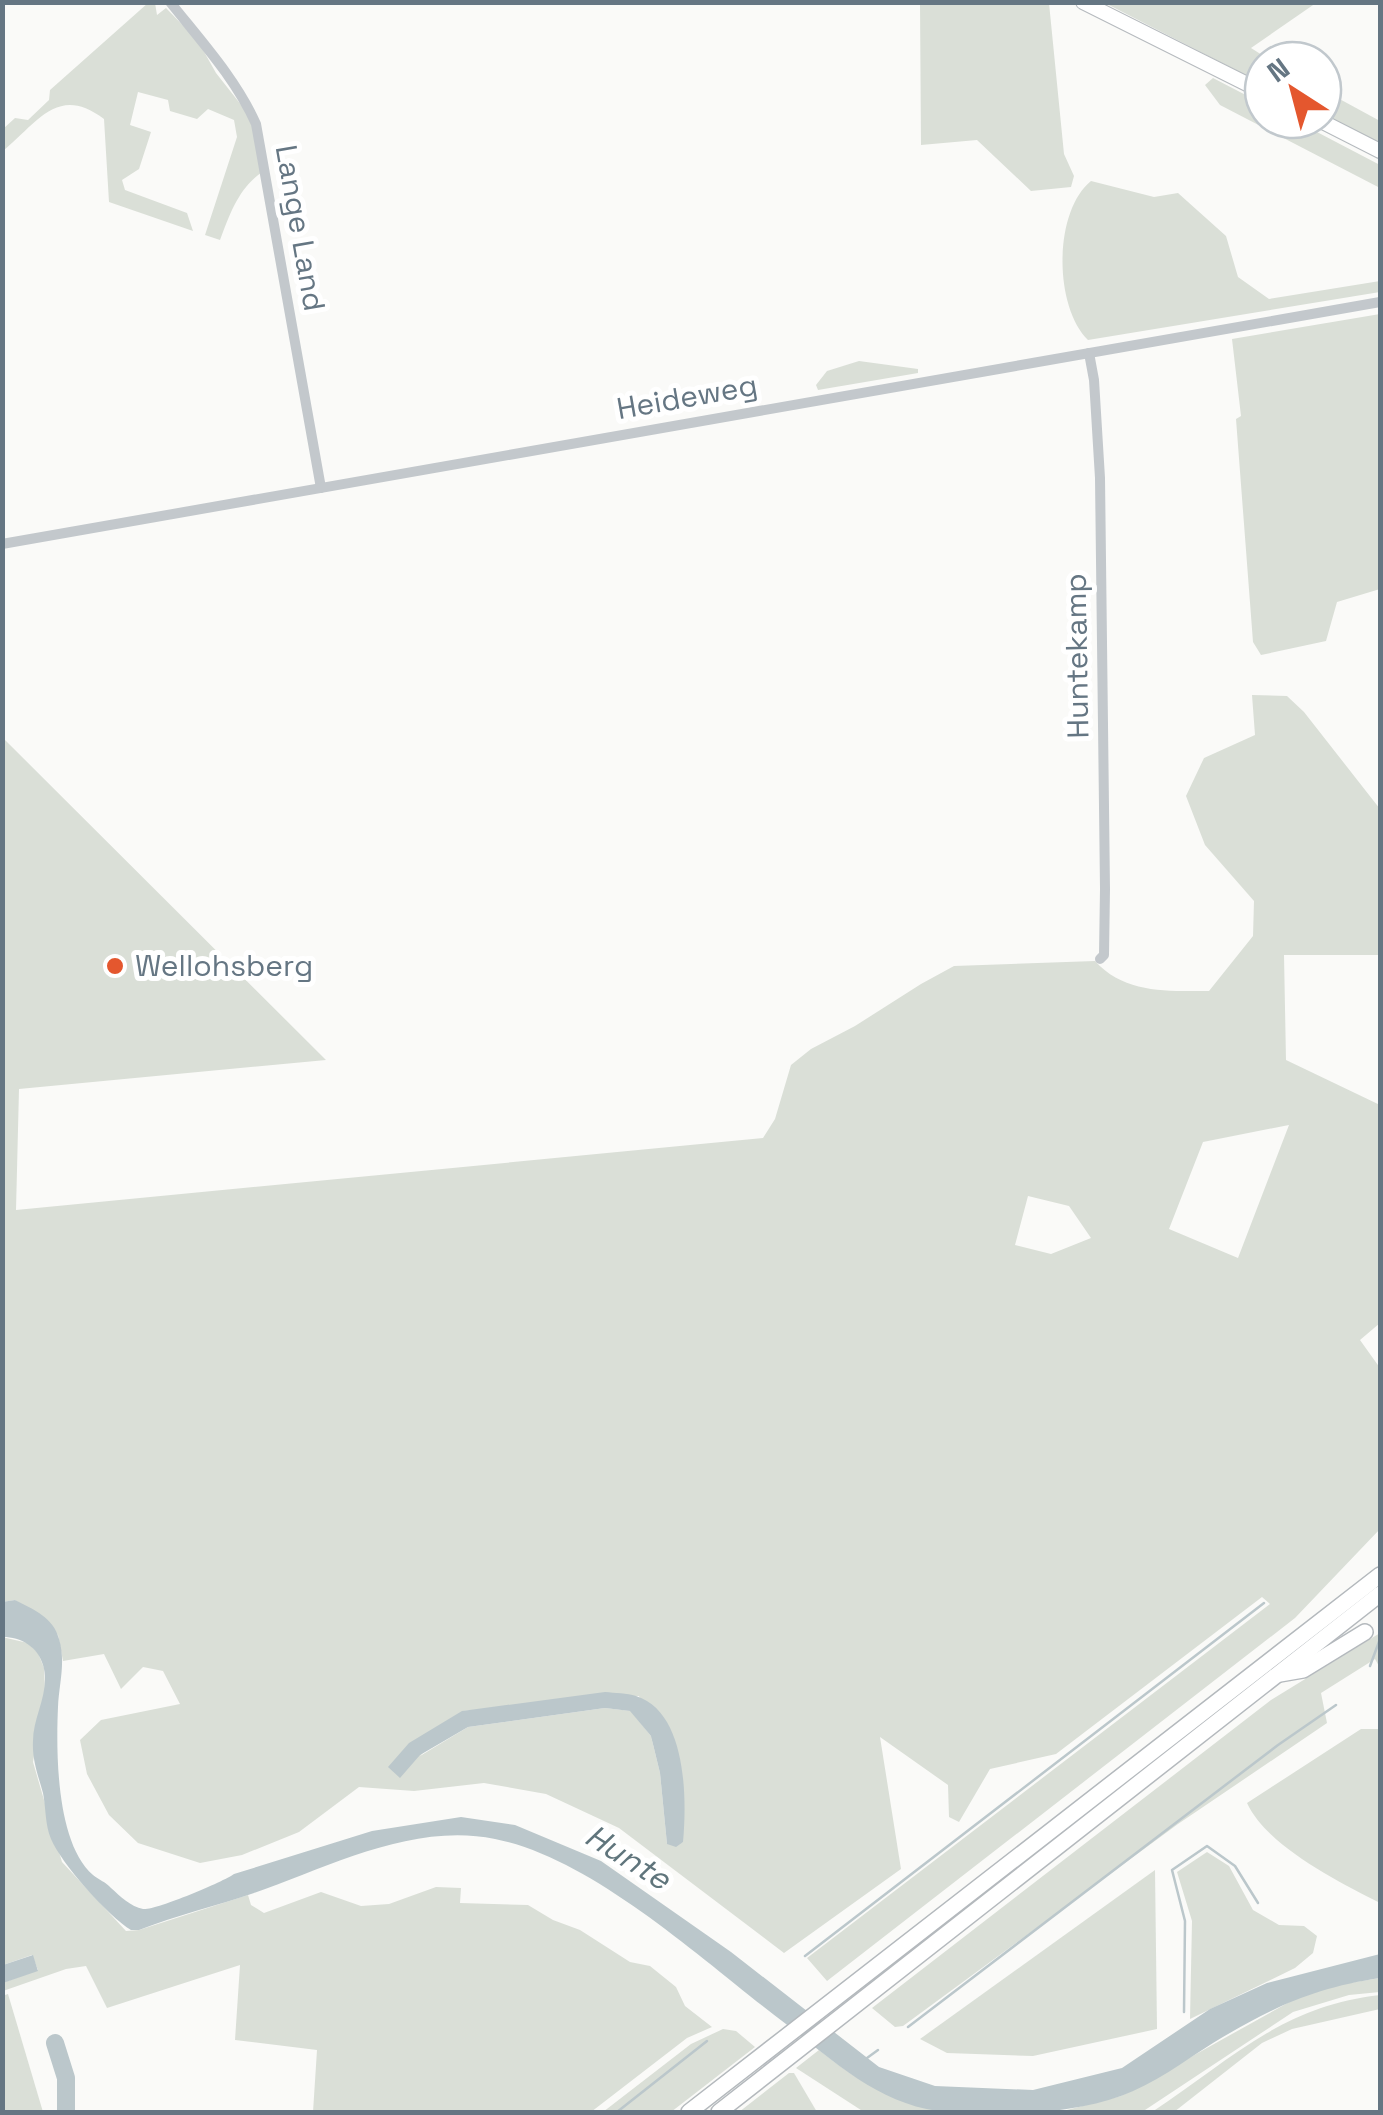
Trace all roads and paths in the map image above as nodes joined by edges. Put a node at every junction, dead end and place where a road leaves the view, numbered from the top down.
1 (170, 2) edge
2 (1083, 2) edge
3 (1243, 82) edge
4 (1343, 132) edge
5 (1380, 151) edge
6 (1380, 302) edge
7 (1089, 353) junction
8 (322, 488) junction
9 (2, 544) edge
10 (1100, 958) dead end
11 (1380, 1575) edge
12 (1380, 1594) edge
13 (1365, 1632) dead end
14 (1276, 1675) junction
15 (689, 2112) edge
16 (719, 2112) edge

1 - 8 street, Lange Land
2 - 3 main road
4 - 5 main road
6 - 7 street, Heideweg
7 - 8 street, Heideweg
7 - 10 street, Huntekamp
8 - 9 street, Heideweg
11 - 15 highway
12 - 14 highway
13 - 14 highway
14 - 16 highway

